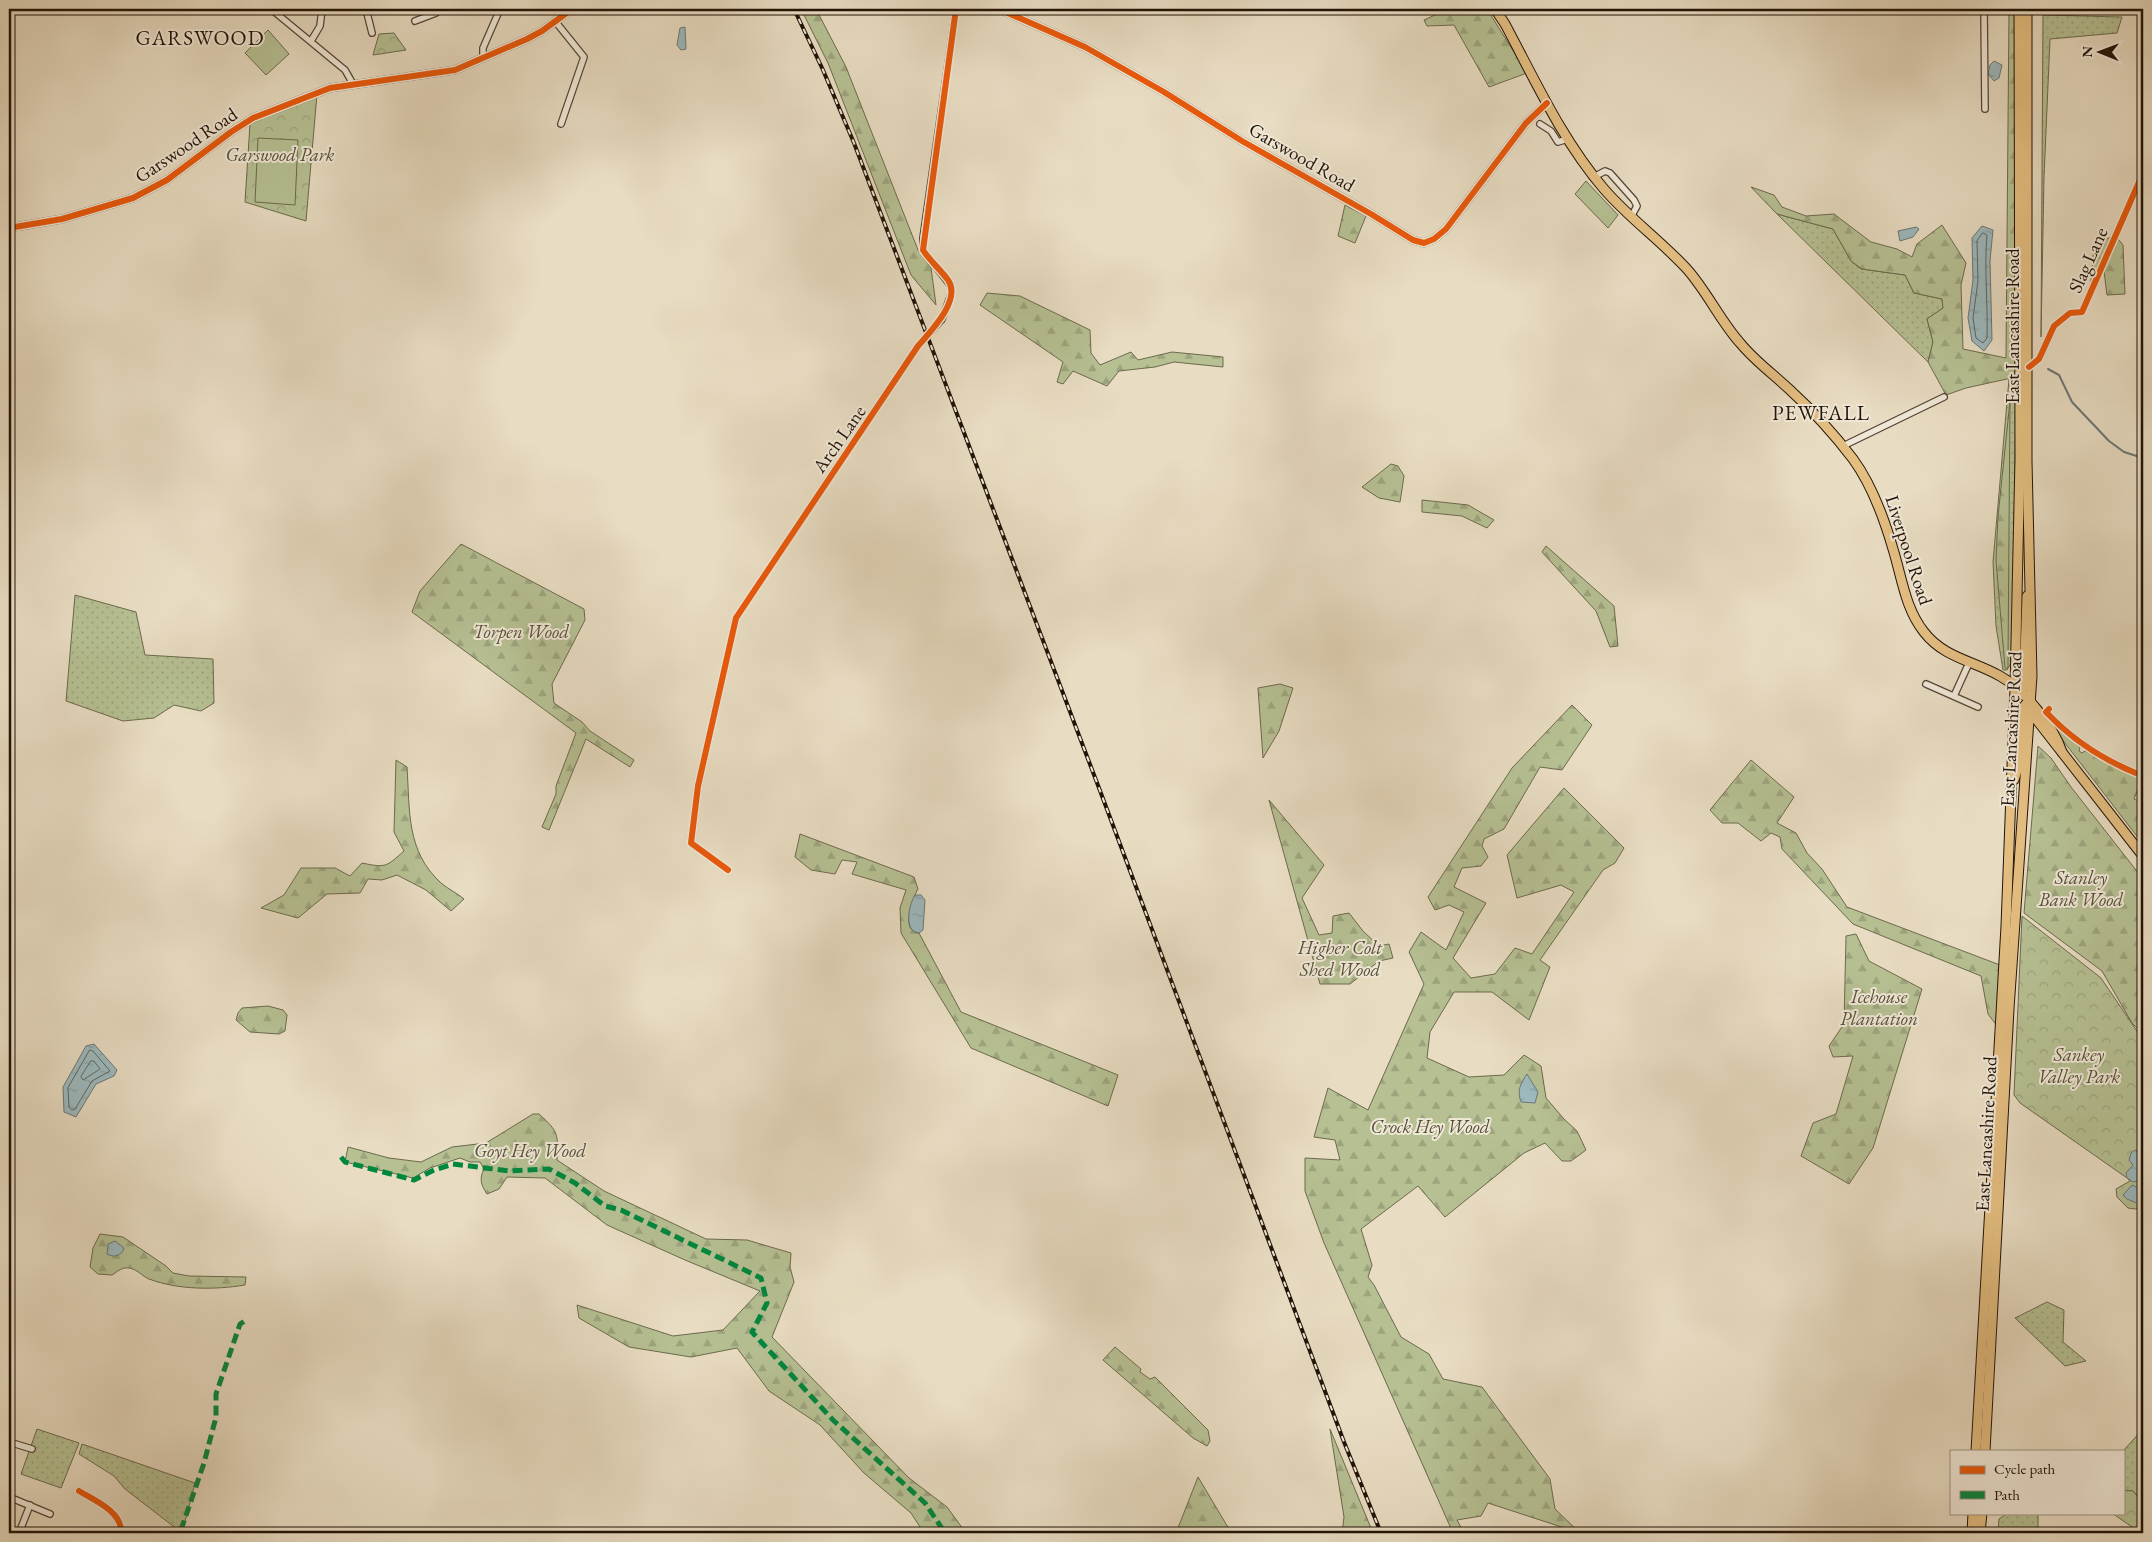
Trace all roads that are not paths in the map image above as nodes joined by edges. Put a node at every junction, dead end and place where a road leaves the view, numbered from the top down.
1 (271, 9) edge
2 (322, 9) edge
3 (366, 9) edge
4 (444, 9) edge
5 (500, 9) edge
6 (572, 9) edge
7 (956, 9) edge
8 (998, 9) edge
9 (1495, 9) edge
10 (1984, 9) edge
11 (2019, 9) edge
12 (2027, 9) edge
13 (437, 11) edge
14 (415, 21) dead end
15 (555, 21) junction
16 (371, 33) dead end
17 (311, 41) junction
18 (483, 57) junction
19 (353, 84) junction
20 (1547, 103) junction
21 (1985, 109) dead end
22 (561, 124) dead end
23 (1541, 128) dead end
24 (1568, 139) junction
25 (2143, 173) edge
26 (1594, 177) junction
27 (1630, 217) junction
28 (9, 228) edge
29 (2026, 371) junction
30 (1944, 397) dead end
31 (1843, 446) junction
32 (2030, 578) junction
33 (1969, 663) junction
34 (2016, 666) junction
35 (1996, 675) junction
36 (1926, 684) dead end
37 (2017, 691) junction
38 (1954, 696) junction
39 (1978, 707) dead end
40 (2028, 707) junction
41 (2049, 709) dead end
42 (2051, 739) junction
43 (2028, 743) junction
44 (2086, 746) junction
45 (2062, 752) junction
46 (2082, 752) dead end
47 (2143, 776) edge
48 (2012, 791) junction
49 (2143, 856) edge
50 (728, 870) dead end
51 (9, 1442) edge
52 (32, 1449) dead end
53 (1976, 1450) edge
54 (1985, 1450) edge
55 (79, 1491) dead end
56 (9, 1497) edge
57 (30, 1505) junction
58 (50, 1514) dead end
59 (1973, 1514) edge
60 (1982, 1514) edge
61 (19, 1533) edge
62 (121, 1533) edge
63 (1972, 1533) edge
64 (1980, 1533) edge

1 - 17 street
2 - 17 street
3 - 16 street
4 - 13 street
5 - 18 street
6 - 15 street, Garswood Road
7 - 50 street, Arch Lane, bridge
8 - 20 street, Garswood Road
9 - 20 highway, Liverpool Road
10 - 21 street
11 - 29 highway, East Lancashire Road
12 - 29 highway, East Lancashire Road
13 - 14 street
15 - 18 street, Garswood Road
15 - 22 street
17 - 19 street
18 - 19 street, Garswood Road
19 - 28 street, Garswood Road
20 - 24 highway, Liverpool Road
23 - 24 street, Liverpool Road
24 - 26 highway, Liverpool Road
25 - 29 street, Slag Lane
26 - 27 highway, Liverpool Road
26 - 27 street
27 - 31 highway, Liverpool Road
29 - 32 highway, East Lancashire Road
29 - 34 highway, East Lancashire Road
30 - 31 street
31 - 33 highway, Liverpool Road
32 - 37 highway
32 - 40 highway, East Lancashire Road
33 - 35 highway, Liverpool Road
33 - 38 street
34 - 35 highway
34 - 37 highway, East Lancashire Road
35 - 37 highway, Liverpool Road
36 - 38 street
37 - 40 highway, Liverpool Road
37 - 48 highway, East Lancashire Road
38 - 39 street
40 - 42 highway
40 - 43 highway, East Lancashire Road
40 - 45 highway
40 - 48 highway
41 - 44 street
42 - 43 highway
42 - 45 highway
43 - 54 highway, East Lancashire Road
44 - 46 street
44 - 47 street
45 - 49 highway
48 - 53 highway, East Lancashire Road
51 - 52 street
55 - 62 street
56 - 57 street
57 - 58 street
57 - 61 street
59 - 63 highway
60 - 64 highway

